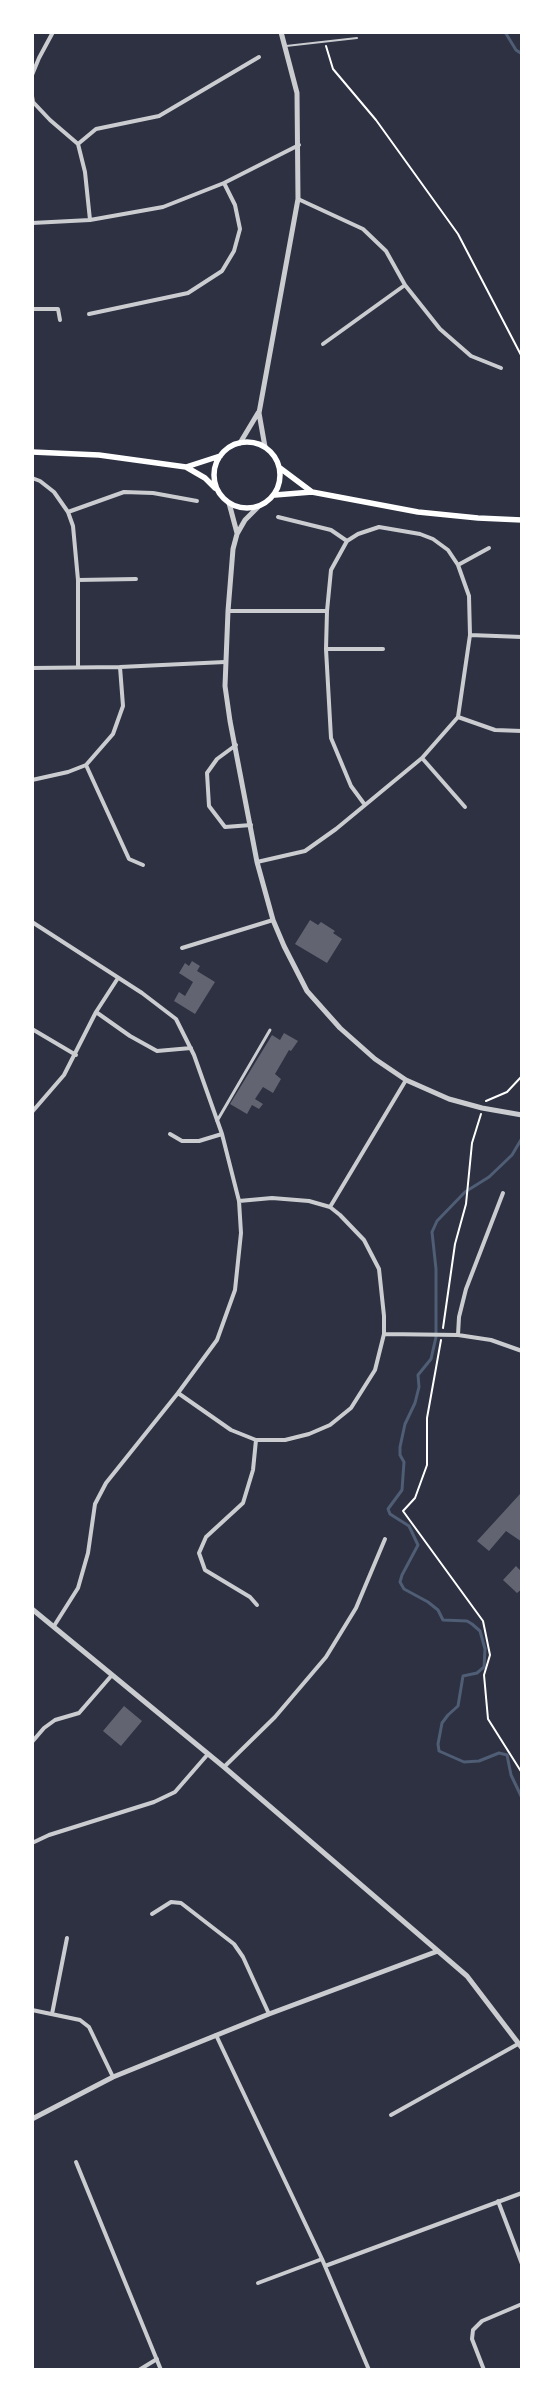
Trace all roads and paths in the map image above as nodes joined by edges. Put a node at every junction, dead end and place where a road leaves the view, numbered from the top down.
1 (53, 32) edge
2 (281, 32) edge
3 (357, 38) dead end
4 (325, 42) junction
5 (286, 46) junction
6 (259, 57) dead end
7 (32, 75) edge
8 (32, 96) edge
9 (78, 144) junction
10 (298, 145) junction
11 (224, 183) junction
12 (298, 200) junction
13 (90, 220) junction
14 (32, 223) edge
15 (406, 285) junction
16 (32, 309) edge
17 (89, 314) dead end
18 (60, 320) dead end
19 (323, 344) dead end
20 (522, 358) edge
21 (501, 368) dead end
22 (259, 413) junction
23 (240, 443) junction
24 (265, 447) junction
25 (32, 452) edge
26 (220, 456) junction
27 (186, 467) junction
28 (280, 468) junction
29 (32, 478) edge
30 (217, 489) junction
31 (312, 492) junction
32 (274, 495) junction
33 (197, 501) dead end
34 (229, 503) junction
35 (258, 507) junction
36 (68, 512) junction
37 (278, 517) dead end
38 (522, 520) edge
39 (237, 534) junction
40 (347, 541) junction
41 (489, 548) dead end
42 (458, 565) junction
43 (136, 579) dead end
44 (78, 580) junction
45 (228, 611) junction
46 (326, 611) junction
47 (470, 635) junction
48 (522, 637) edge
49 (326, 649) junction
50 (383, 649) dead end
51 (225, 662) junction
52 (78, 666) junction
53 (120, 667) junction
54 (32, 668) edge
55 (458, 717) junction
56 (522, 731) edge
57 (236, 745) junction
58 (422, 758) junction
59 (86, 765) junction
60 (32, 780) edge
61 (364, 805) junction
62 (465, 807) dead end
63 (251, 825) junction
64 (257, 862) junction
65 (143, 865) dead end
66 (273, 920) junction
67 (32, 922) edge
68 (182, 948) dead end
69 (118, 978) junction
70 (96, 1012) junction
71 (32, 1029) edge
72 (270, 1030) dead end
73 (191, 1048) junction
74 (76, 1055) junction
75 (522, 1076) edge
76 (406, 1080) junction
77 (482, 1108) junction
78 (32, 1112) edge
79 (522, 1115) edge
80 (216, 1122) junction
81 (170, 1134) dead end
82 (222, 1134) junction
83 (503, 1193) dead end
84 (240, 1201) junction
85 (330, 1207) junction
86 (384, 1334) junction
87 (441, 1334) junction
88 (458, 1335) junction
89 (522, 1351) edge
90 (178, 1393) junction
91 (256, 1440) junction
92 (385, 1539) dead end
93 (258, 1605) dead end
94 (32, 1609) edge
95 (54, 1626) junction
96 (112, 1675) junction
97 (32, 1742) edge
98 (208, 1754) junction
99 (224, 1767) junction
100 (522, 1773) edge
101 (32, 1843) edge
102 (152, 1914) dead end
103 (67, 1938) dead end
104 (438, 1951) junction
105 (32, 2010) edge
106 (52, 2014) junction
107 (269, 2014) junction
108 (216, 2035) junction
109 (520, 2046) edge
110 (113, 2077) junction
111 (391, 2115) dead end
112 (32, 2118) edge
113 (76, 2162) dead end
114 (522, 2193) edge
115 (498, 2201) junction
116 (322, 2259) junction
117 (522, 2264) edge
118 (325, 2266) junction
119 (258, 2283) dead end
120 (522, 2304) edge
121 (157, 2359) junction
122 (139, 2370) edge
123 (161, 2370) edge
124 (369, 2370) edge
125 (484, 2370) edge

1 - 7 street
2 - 5 street
3 - 4 lane
4 - 5 lane
4 - 20 path
5 - 10 street
6 - 9 street
8 - 9 street
9 - 13 street
10 - 11 street
10 - 12 street
11 - 13 street
11 - 17 street
12 - 15 street
12 - 22 street
13 - 14 street
15 - 19 street
15 - 21 street
16 - 18 street
22 - 23 street
22 - 24 street
23 - 24 main road
23 - 26 main road
24 - 28 main road
25 - 27 main road
26 - 27 main road
26 - 30 main road
27 - 30 main road
28 - 31 main road
28 - 32 main road
29 - 36 street
30 - 34 main road
31 - 32 main road
31 - 38 main road
32 - 35 main road
33 - 36 street
34 - 35 main road
34 - 39 street
35 - 39 street
36 - 44 street
37 - 40 street
39 - 45 street
40 - 42 street
40 - 46 street
41 - 42 street
42 - 47 street
43 - 44 street
44 - 52 street
45 - 46 street
45 - 51 street
46 - 49 street
47 - 48 street
47 - 55 street
49 - 50 street
49 - 61 street
51 - 53 street
51 - 57 street
52 - 53 street
52 - 54 street
53 - 59 street
55 - 56 street
55 - 58 street
57 - 63 street
57 - 63 street
58 - 61 street
58 - 62 street
59 - 60 street
59 - 65 street
61 - 64 street
63 - 64 street
64 - 66 street
66 - 68 street
66 - 76 street
67 - 69 street
69 - 70 street
69 - 73 street
70 - 73 street
70 - 74 street
71 - 74 street
72 - 80 street
73 - 80 street
74 - 78 street
75 - 77 path
76 - 77 street
76 - 85 street
77 - 79 street
77 - 87 path
80 - 82 street
81 - 82 street
82 - 84 street
83 - 88 street
84 - 85 street
84 - 90 street
85 - 86 street
86 - 87 street
86 - 91 street
87 - 88 street
87 - 100 path
88 - 89 street
90 - 91 street
90 - 95 street
91 - 93 street
92 - 99 street
94 - 95 street
95 - 96 street
96 - 97 street
96 - 98 street
98 - 99 street
98 - 101 street
99 - 104 street
102 - 107 street
103 - 106 street
104 - 107 street
104 - 109 street
105 - 106 street
106 - 110 street
107 - 108 street
108 - 110 street
108 - 116 street
109 - 111 street
110 - 112 street
113 - 121 street
114 - 115 street
115 - 117 street
115 - 118 street
116 - 118 street
116 - 119 street
118 - 124 street
120 - 125 street
121 - 122 street
121 - 123 street

